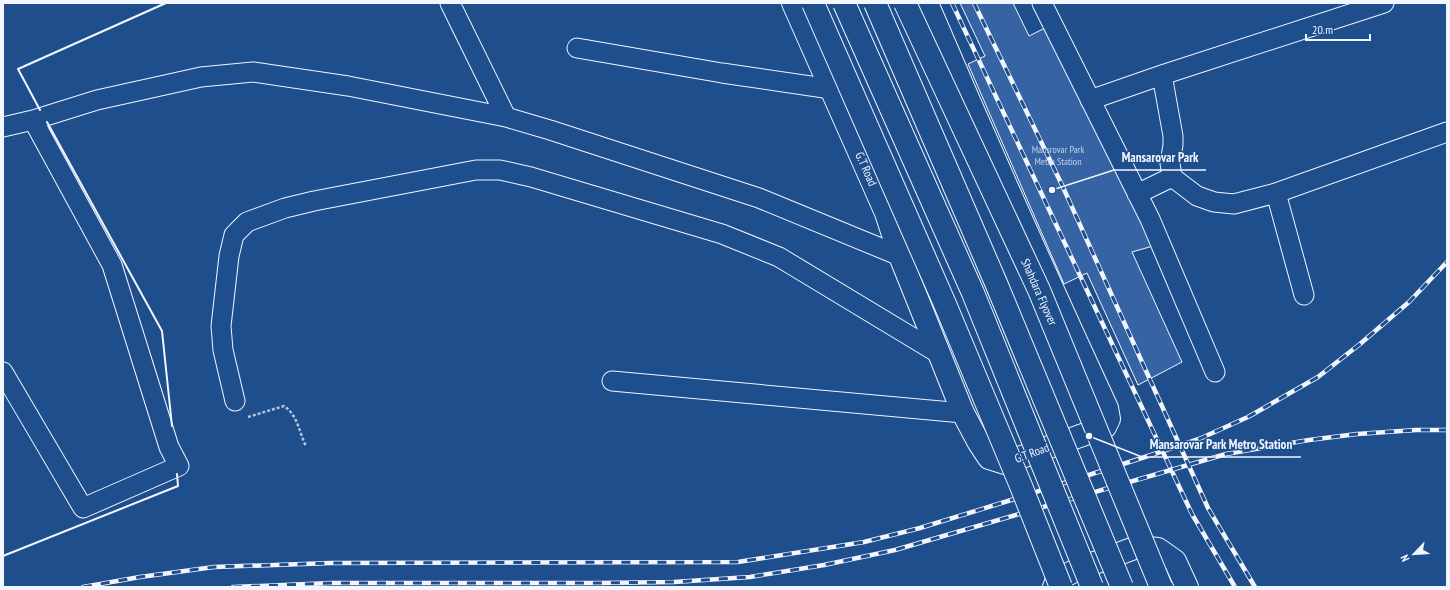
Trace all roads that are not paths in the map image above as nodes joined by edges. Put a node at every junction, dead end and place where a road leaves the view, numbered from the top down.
1 (450, 3) edge
2 (793, 3) edge
3 (813, 3) edge
4 (844, 3) edge
5 (875, 3) edge
6 (905, 3) edge
7 (927, 3) edge
8 (1042, 3) edge
9 (1384, 3) edge
10 (577, 48) dead end
11 (1162, 75) junction
12 (831, 89) junction
13 (1090, 100) junction
14 (506, 117) junction
15 (33, 120) junction
16 (3, 127) edge
17 (1447, 132) edge
18 (1172, 177) junction
19 (1276, 193) junction
20 (1137, 194) junction
21 (900, 256) junction
22 (1304, 295) dead end
23 (938, 353) junction
24 (3, 372) edge
25 (1215, 372) dead end
26 (612, 381) dead end
27 (235, 401) road end
28 (963, 414) junction
29 (1054, 587) edge
30 (1061, 587) edge
31 (1092, 587) edge
32 (1122, 587) edge
33 (1161, 587) edge
34 (1187, 587) edge

1 - 14 street
2 - 12 main road, G.T Road
3 - 30 main road, bridge
4 - 31 main road, bridge
5 - 32 main road, bridge
6 - 33 main road, Shahdara Flyover, bridge
7 - 28 main road, G.T Road
8 - 13 street
9 - 11 street
10 - 12 street
11 - 13 street
11 - 18 street
12 - 21 main road, G.T Road
13 - 20 street
14 - 15 street
14 - 21 street
15 - 16 street
15 - 24 street
17 - 19 street
18 - 19 street
18 - 20 street
19 - 22 street
20 - 25 street
21 - 23 main road, G.T Road
23 - 27 street
23 - 28 main road, G.T Road
26 - 28 street
29 - 34 main road

